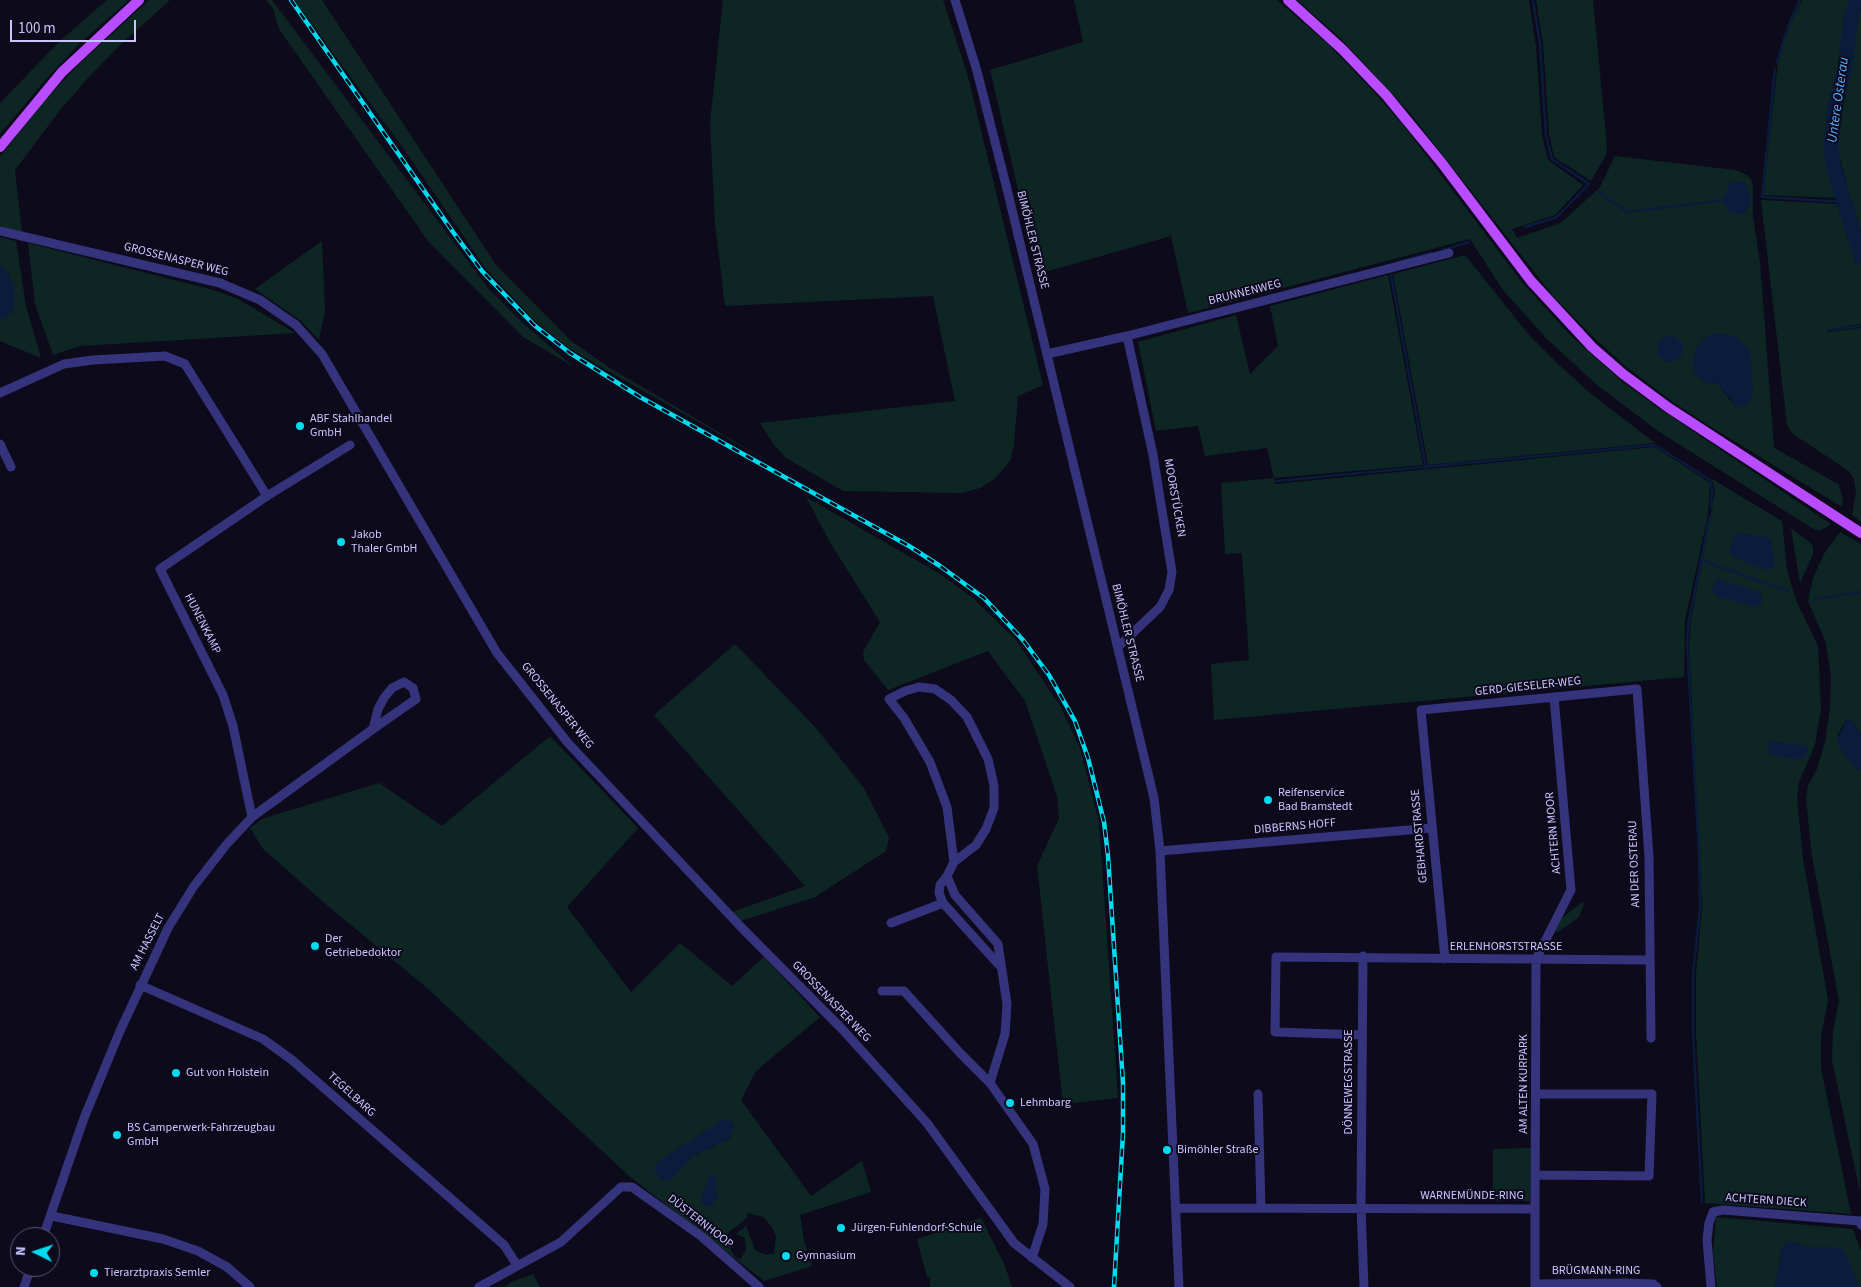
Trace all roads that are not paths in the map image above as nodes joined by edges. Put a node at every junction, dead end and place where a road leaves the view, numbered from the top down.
1 (139, 0) edge
2 (955, 0) edge
3 (1288, 0) edge
4 (0, 147) edge
5 (0, 231) edge
6 (1449, 253) dead end
7 (1127, 336) junction
8 (1047, 354) junction
9 (0, 393) edge
10 (0, 444) edge
11 (350, 445) dead end
12 (11, 467) dead end
13 (268, 496) junction
14 (1861, 533) edge
15 (1118, 647) junction
16 (1637, 689) joint
17 (1554, 697) junction
18 (1421, 710) joint
19 (373, 728) junction
20 (252, 817) junction
21 (1432, 828) junction
22 (1160, 851) junction
23 (954, 862) junction
24 (947, 876) junction
25 (943, 903) junction
26 (891, 923) dead end
27 (1362, 956) junction
28 (1445, 959) junction
29 (1536, 959) junction
30 (1649, 960) junction
31 (1000, 966) junction
32 (140, 985) junction
33 (882, 991) dead end
34 (1362, 1034) junction
35 (1651, 1038) dead end
36 (990, 1083) junction
37 (1258, 1094) dead end
38 (1537, 1094) junction
39 (1537, 1175) junction
40 (1361, 1207) junction
41 (1176, 1208) junction
42 (1261, 1208) junction
43 (1536, 1209) junction
44 (52, 1216) junction
45 (1861, 1225) edge
46 (47, 1227) edge
47 (1032, 1258) junction
48 (517, 1264) junction
49 (1535, 1286) edge
50 (250, 1287) edge
51 (479, 1287) edge
52 (759, 1287) edge
53 (1070, 1287) edge
54 (1179, 1287) edge
55 (1364, 1287) edge
56 (1657, 1287) edge
57 (1711, 1287) edge

1 - 4 main road
2 - 8 street, BIMÖHLER STRASSE
3 - 14 main road
5 - 47 street, GROSSENASPER WEG
6 - 7 street, BRUNNENWEG
7 - 8 street, BRUNNENWEG
7 - 15 street, MOORSTÜCKEN
8 - 15 street, BIMÖHLER STRASSE
9 - 13 street
10 - 12 street
11 - 13 street, HUNENKAMP
13 - 20 street, HUNENKAMP
15 - 22 street, BIMÖHLER STRASSE
16 - 17 street, GERD-GIESELER-WEG
16 - 30 street, AN DER OSTERAU
17 - 18 street, GERD-GIESELER-WEG
17 - 29 street, ACHTERN MOOR
18 - 21 street, GEBHARDSTRASSE
19 - 19 street, AM HASSELT
19 - 20 street, AM HASSELT
20 - 32 street, AM HASSELT
21 - 22 street, DIBBERNS HOFF
21 - 28 street, GEBHARDSTRASSE
22 - 41 street, BIMÖHLER STRASSE
23 - 23 street
23 - 24 street
24 - 25 street
24 - 31 street
25 - 26 street
25 - 31 street
27 - 28 street, ERLENHORSTSTRASSE
27 - 34 street, DÖNNEWEGSTRASSE
27 - 34 street, ERLENHORSTSTRASSE
28 - 29 street, ERLENHORSTSTRASSE
29 - 30 street, ERLENHORSTSTRASSE
29 - 38 street, AM ALTEN KURPARK
30 - 35 street, AN DER OSTERAU
31 - 36 street
32 - 44 street, AM HASSELT
32 - 48 street, TEGELBARG
33 - 36 street
34 - 40 street, DÖNNEWEGSTRASSE
36 - 47 street
37 - 42 street
38 - 39 street, AM ALTEN KURPARK
38 - 39 street
39 - 43 street, AM ALTEN KURPARK
40 - 42 street, WARNEMÜNDE-RING
40 - 43 street, WARNEMÜNDE-RING
40 - 55 street
41 - 42 street, WARNEMÜNDE-RING
41 - 54 street, BIMÖHLER STRASSE
43 - 49 street, WARNEMÜNDE-RING
44 - 46 street, AM HASSELT
44 - 50 street
45 - 57 street, ACHTERN DIECK
47 - 53 street, GROSSENASPER WEG
48 - 51 street
48 - 52 street, DÜSTERNHOOP
49 - 56 street, BRÜGMANN-RING

